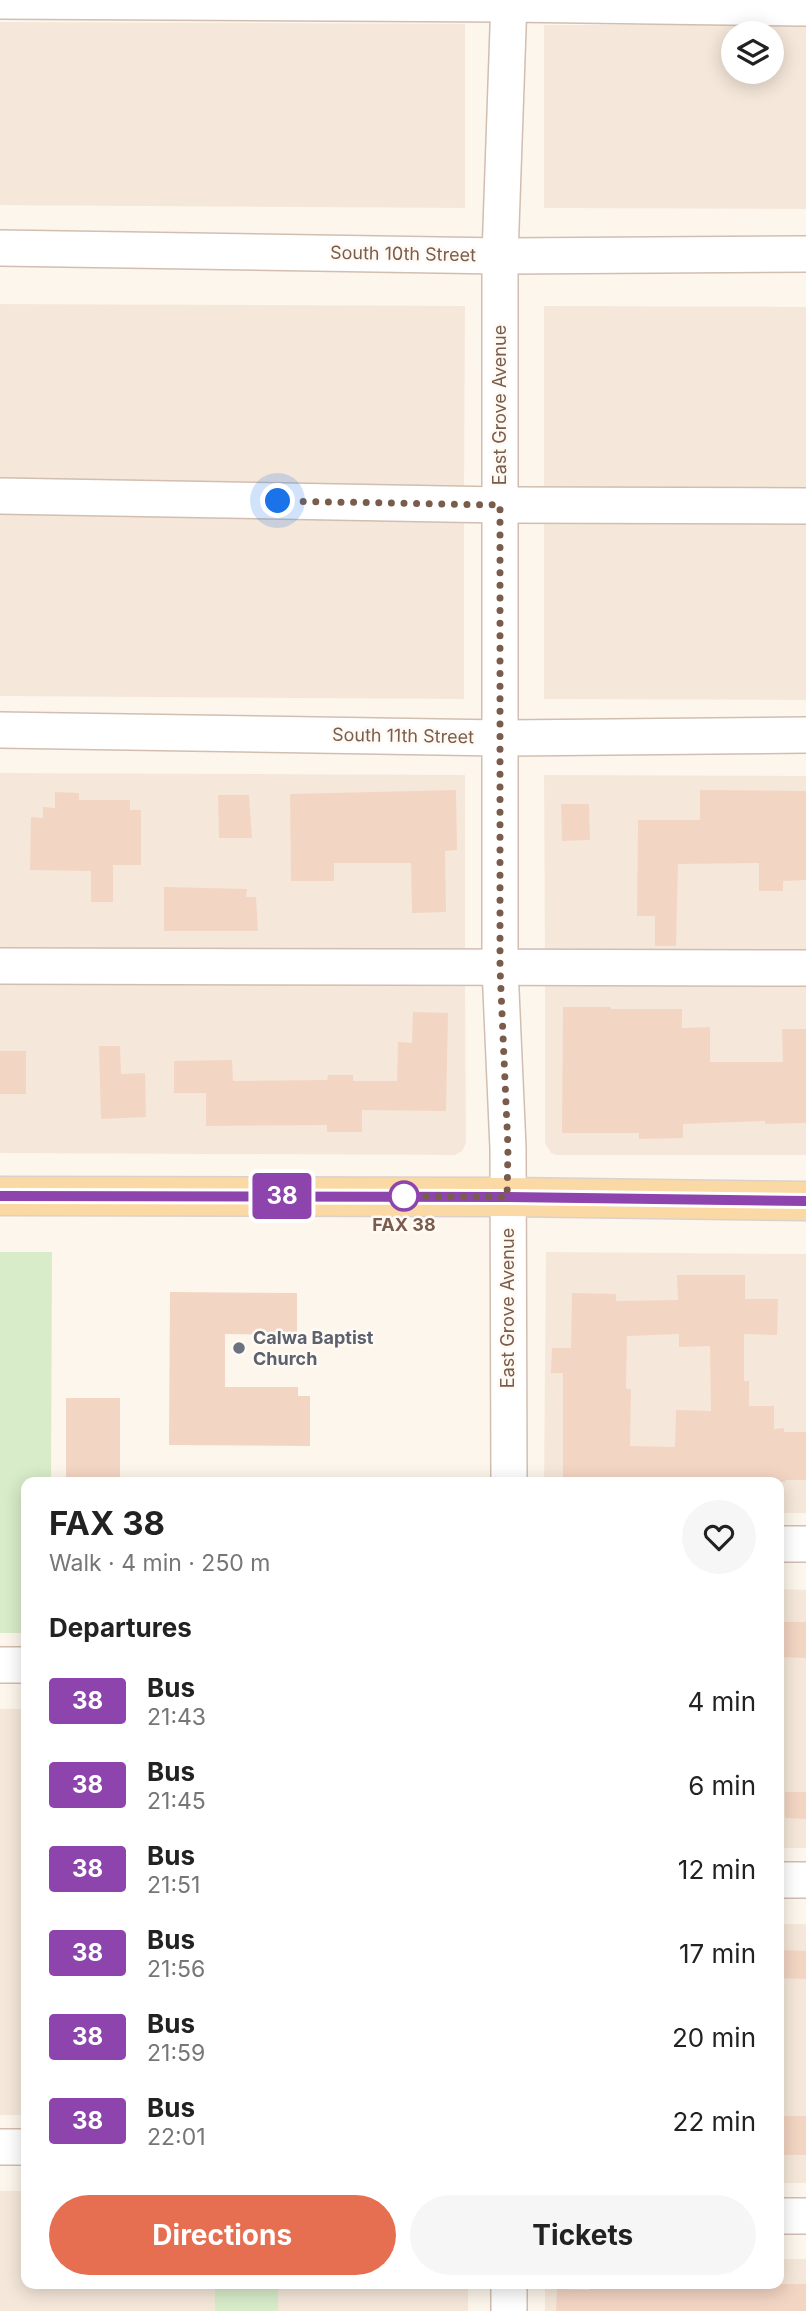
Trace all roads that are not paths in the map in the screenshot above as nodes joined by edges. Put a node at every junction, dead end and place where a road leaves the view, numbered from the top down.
1 (0, 1) edge
2 (509, 2) edge
3 (806, 8) edge
4 (0, 248) edge
5 (806, 254) edge
6 (500, 256) junction
7 (0, 496) edge
8 (500, 505) junction
9 (806, 506) edge
10 (0, 730) edge
11 (806, 735) edge
12 (500, 738) junction
13 (0, 966) edge
14 (500, 968) junction
15 (806, 968) edge
16 (0, 1196) edge
17 (507, 1197) junction
18 (806, 1201) edge
19 (509, 1477) edge
20 (784, 1544) edge
21 (806, 1544) edge
22 (0, 1665) edge
23 (21, 1665) edge
24 (784, 1880) edge
25 (806, 1880) edge
26 (0, 2147) edge
27 (21, 2147) edge
28 (784, 2216) edge
29 (806, 2216) edge
30 (509, 2289) edge
31 (509, 2311) edge

1 - 2 street
2 - 3 street
2 - 6 street, East Grove Avenue
4 - 6 street, South 10th Street
5 - 6 street, South 10th Street
6 - 8 street, East Grove Avenue
7 - 8 street
8 - 9 street
8 - 12 street, East Grove Avenue
10 - 12 street, South 11th Street
11 - 12 street, South 11th Street
12 - 14 street, East Grove Avenue
13 - 14 street
14 - 15 street
14 - 17 street, East Grove Avenue
16 - 17 main road
17 - 18 main road
17 - 19 street, East Grove Avenue
20 - 21 street
22 - 23 street
24 - 25 street
26 - 27 street
28 - 29 street
30 - 31 street

